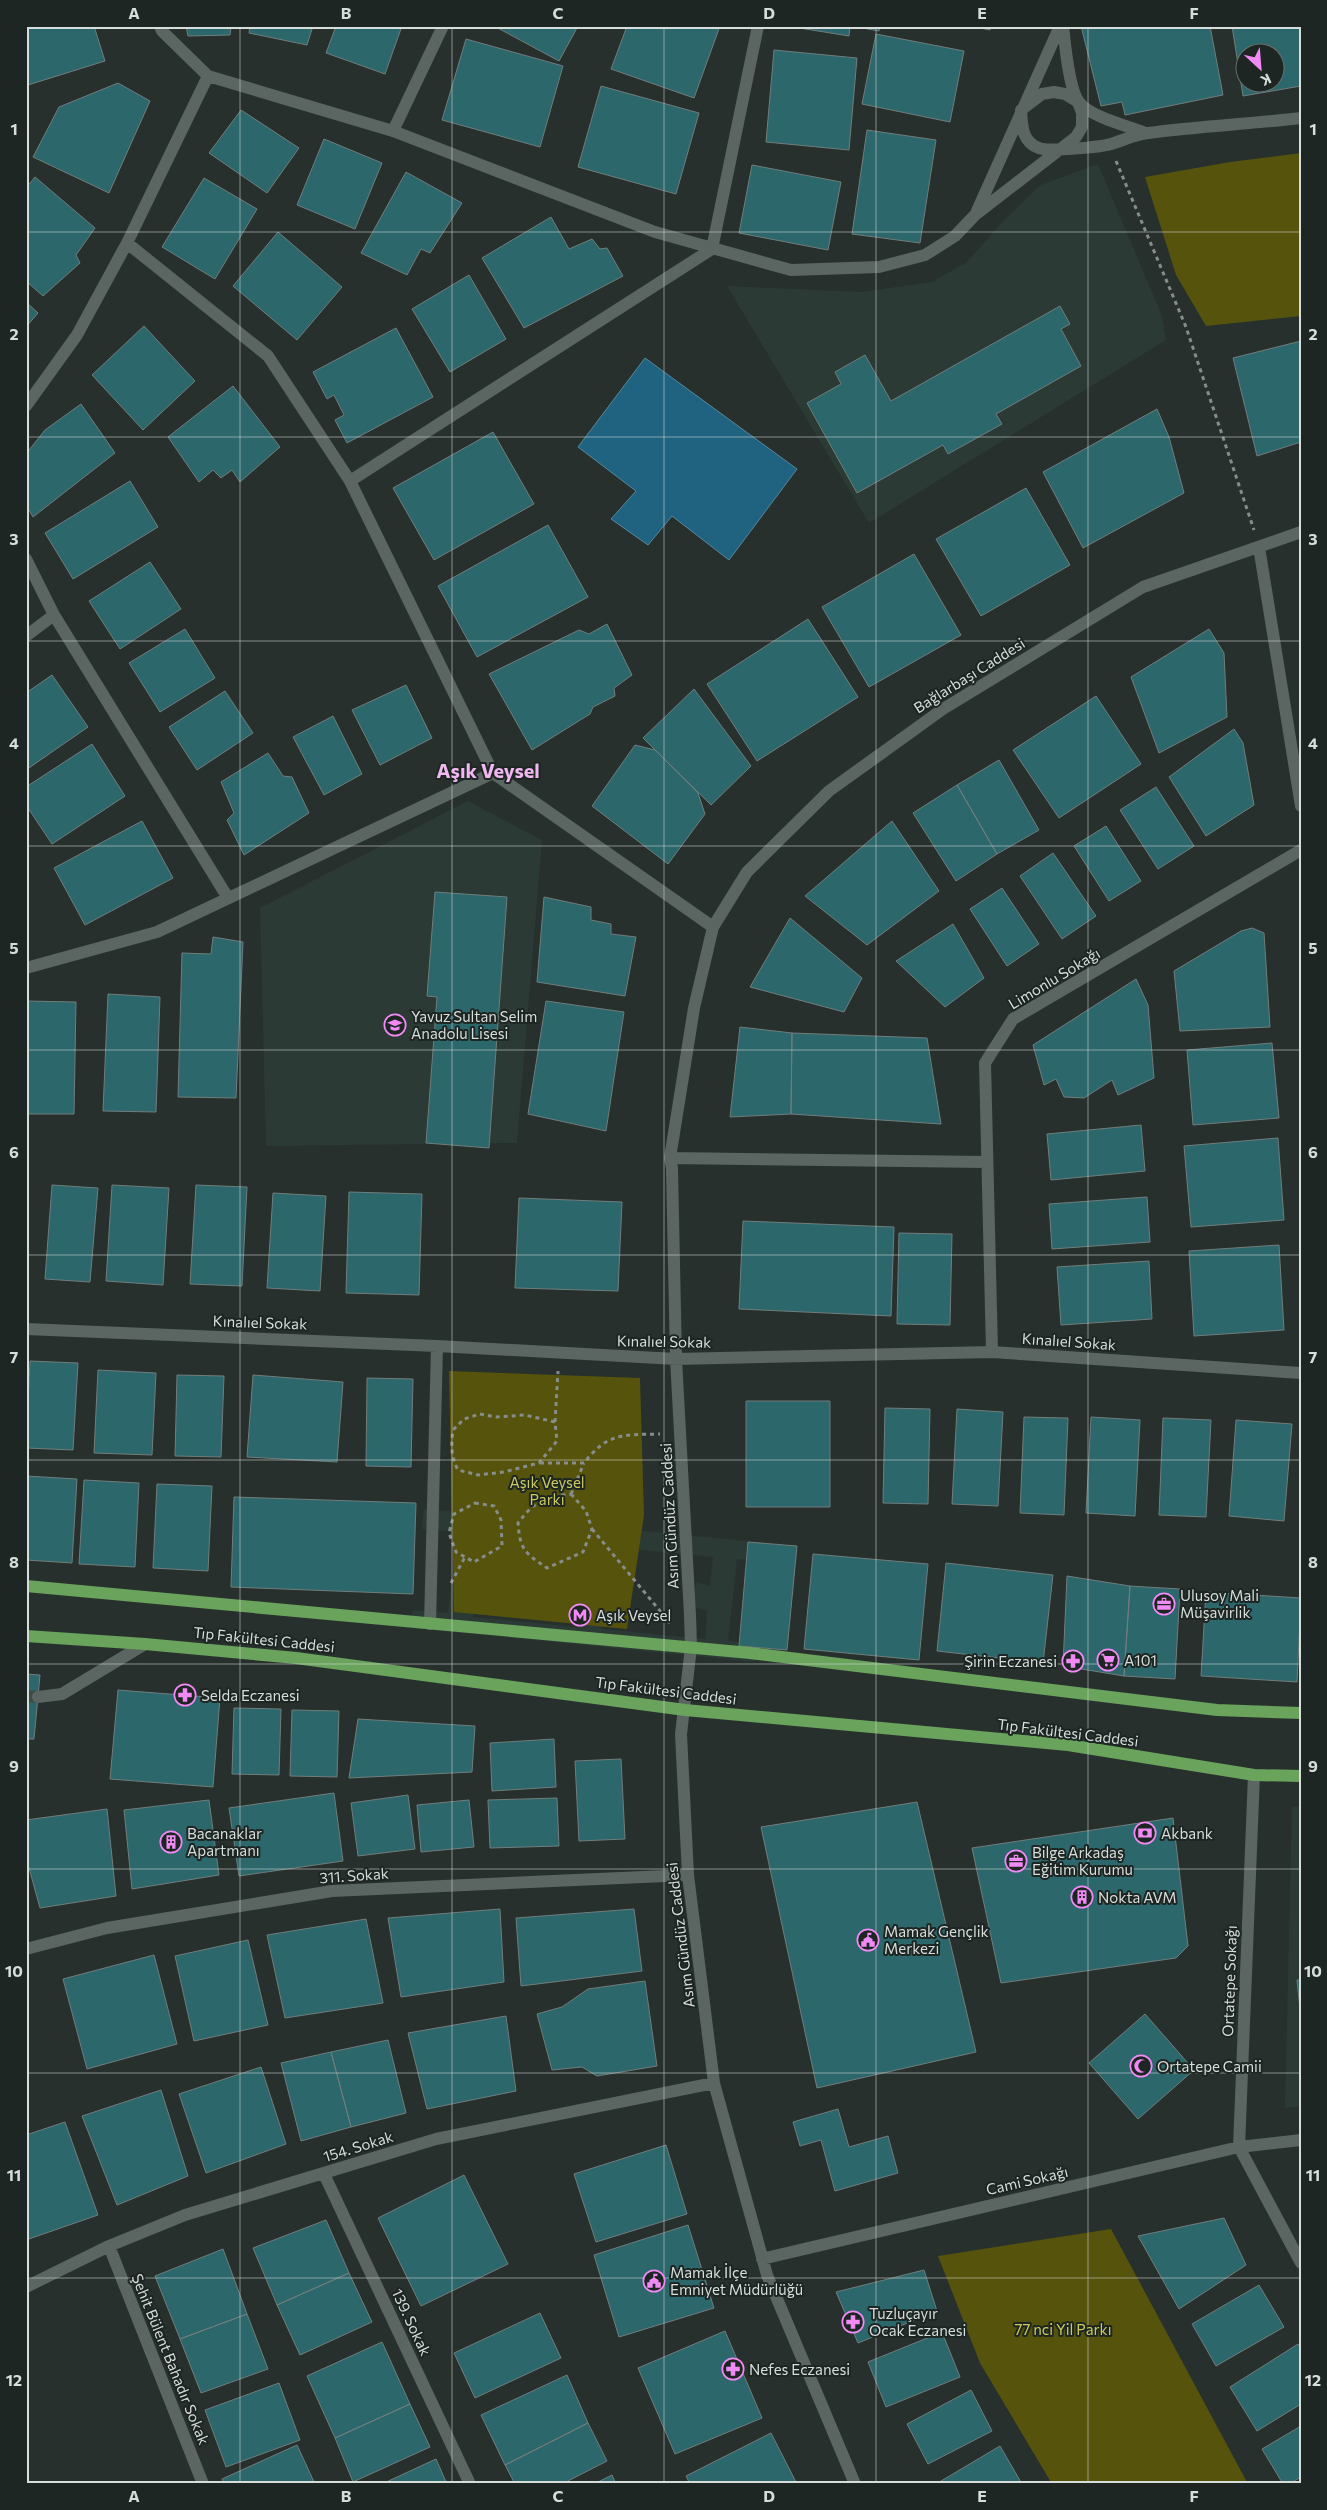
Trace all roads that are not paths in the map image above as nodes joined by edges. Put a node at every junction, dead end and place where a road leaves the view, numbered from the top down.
1 (160, 26) edge
2 (443, 26) edge
3 (758, 26) edge
4 (1061, 26) edge
5 (208, 76) junction
6 (1078, 102) junction
7 (1021, 110) junction
8 (1301, 118) edge
9 (393, 131) junction
10 (1146, 133) junction
11 (1063, 148) junction
12 (976, 215) junction
13 (127, 243) junction
14 (712, 249) junction
15 (26, 406) edge
16 (350, 481) junction
17 (1301, 532) edge
18 (1259, 547) junction
19 (26, 559) edge
20 (54, 615) junction
21 (26, 636) edge
22 (493, 773) junction
23 (1301, 806) edge
24 (1301, 850) edge
25 (228, 898) junction
26 (713, 927) junction
27 (26, 968) edge
28 (670, 1158) junction
29 (988, 1162) junction
30 (26, 1329) edge
31 (437, 1346) junction
32 (992, 1352) junction
33 (676, 1359) junction
34 (1301, 1373) edge
35 (26, 1586) edge
36 (430, 1624) junction
37 (26, 1636) edge
38 (145, 1644) junction
39 (691, 1647) junction
40 (38, 1697) tunnel mouth
41 (685, 1710) junction
42 (1301, 1714) edge
43 (1254, 1775) junction
44 (1301, 1776) edge
45 (688, 1875) junction
46 (26, 1949) edge
47 (714, 2083) junction
48 (1301, 2140) edge
49 (1239, 2147) junction
50 (324, 2174) junction
51 (109, 2246) junction
52 (762, 2259) junction
53 (1301, 2263) edge
54 (26, 2287) edge
55 (203, 2484) edge
56 (470, 2484) edge
57 (854, 2484) edge

1 - 5 street
2 - 9 street
3 - 14 street
4 - 6 street
4 - 7 street
5 - 9 street
5 - 13 street
6 - 7 street
6 - 10 street
6 - 11 street
7 - 11 street
7 - 12 street
8 - 10 street
9 - 14 street
10 - 11 street
11 - 12 street
12 - 14 street
13 - 15 street
13 - 16 street
14 - 16 street
16 - 22 street
17 - 18 street, Bağlarbaşı Caddesi
18 - 23 street
18 - 26 street, Bağlarbaşı Caddesi
19 - 20 street
20 - 21 street
20 - 25 street
22 - 25 street
22 - 26 street
24 - 29 street, Limonlu Sokağı
25 - 27 street
26 - 28 street, Bağlarbaşı Caddesi
28 - 29 street
28 - 33 street, Asım Gündüz Caddesi
29 - 32 street, Limonlu Sokağı
30 - 31 street, Kınalıel Sokak
31 - 33 street, Kınalıel Sokak
31 - 36 street
32 - 33 street, Kınalıel Sokak
32 - 34 street, Kınalıel Sokak
33 - 39 street, Asım Gündüz Caddesi
35 - 36 main road
36 - 39 main road
37 - 38 main road, Tıp Fakültesi Caddesi
38 - 40 street
38 - 41 main road, Tıp Fakültesi Caddesi
39 - 41 street, Asım Gündüz Caddesi
39 - 42 main road
41 - 43 main road, Tıp Fakültesi Caddesi
41 - 45 street, Asım Gündüz Caddesi
43 - 44 main road, Tıp Fakültesi Caddesi
43 - 49 street, Ortatepe Sokağı
45 - 46 street, 311. Sokak
45 - 47 street, Asım Gündüz Caddesi
47 - 50 street, 154. Sokak
47 - 52 street, Asım Gündüz Caddesi
48 - 49 street, Cami Sokağı
49 - 52 street, Cami Sokağı
49 - 53 street
50 - 51 street, 154. Sokak
50 - 56 street, 139. Sokak
51 - 54 street, 154. Sokak
51 - 55 street, Şehit Bülent Bahadır Sokak
52 - 57 street, Asım Gündüz Caddesi

